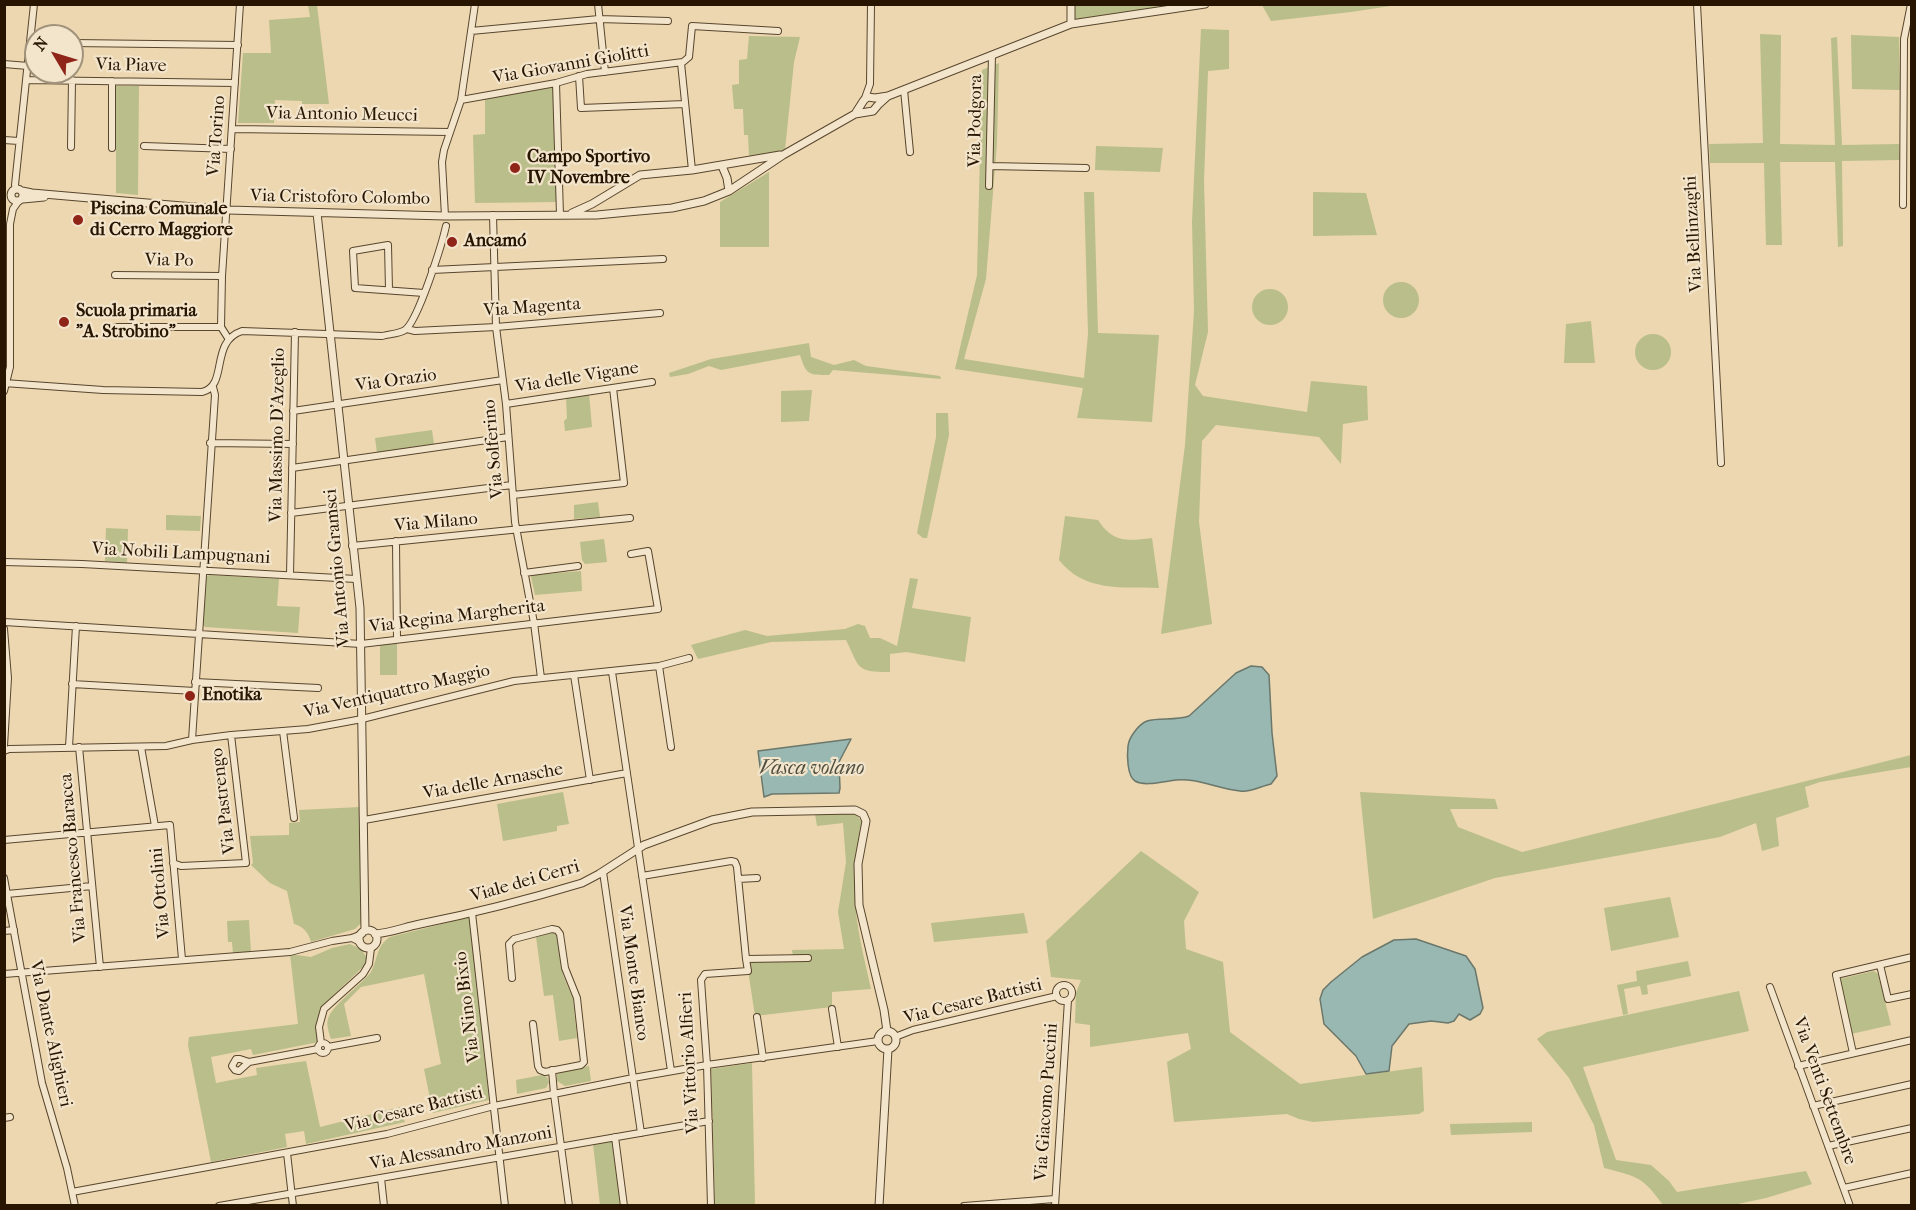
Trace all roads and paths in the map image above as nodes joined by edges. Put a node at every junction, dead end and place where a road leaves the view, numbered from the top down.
1 (34, 4) edge
2 (240, 4) edge
3 (475, 4) edge
4 (598, 4) edge
5 (871, 4) edge
6 (1071, 4) edge
7 (1205, 4) edge
8 (1697, 4) edge
9 (1911, 4) edge
10 (1196, 5) edge
11 (599, 19) junction
12 (668, 21) dead end
13 (33, 24) edge
14 (1071, 24) junction
15 (778, 30) dead end
16 (471, 31) junction
17 (84, 43) edge
18 (238, 45) junction
19 (992, 55) junction
20 (4, 63) edge
21 (681, 63) junction
22 (24, 66) edge
23 (605, 72) junction
24 (1911, 73) edge
25 (1904, 74) junction
26 (579, 76) junction
27 (84, 80) edge
28 (112, 81) junction
29 (236, 83) junction
30 (556, 83) junction
31 (26, 84) edge
32 (72, 84) edge
33 (904, 90) junction
34 (461, 100) junction
35 (871, 100) junction
36 (685, 104) junction
37 (868, 112) junction
38 (855, 114) junction
39 (233, 129) junction
40 (450, 132) junction
41 (4, 140) edge
42 (19, 141) junction
43 (144, 146) dead end
44 (71, 147) dead end
45 (112, 148) dead end
46 (231, 149) junction
47 (910, 153) dead end
48 (1904, 153) junction
49 (1911, 154) edge
50 (783, 155) junction
51 (722, 166) junction
52 (990, 166) junction
53 (1086, 168) dead end
54 (692, 170) junction
55 (989, 186) dead end
56 (729, 191) junction
57 (16, 194) edge
58 (592, 204) junction
59 (1903, 205) dead end
60 (228, 210) junction
61 (317, 213) junction
62 (564, 215) junction
63 (597, 215) junction
64 (445, 216) junction
65 (493, 216) junction
66 (446, 226) dead end
67 (663, 259) dead end
68 (495, 267) junction
69 (432, 270) junction
70 (7, 275) edge
71 (115, 275) dead end
72 (222, 276) junction
73 (389, 290) junction
74 (424, 293) junction
75 (660, 313) dead end
76 (116, 327) dead end
77 (221, 327) junction
78 (496, 327) junction
79 (407, 329) junction
80 (295, 332) junction
81 (330, 333) junction
82 (228, 338) junction
83 (503, 381) junction
84 (652, 382) dead end
85 (5, 383) edge
86 (213, 387) junction
87 (613, 388) junction
88 (4, 391) edge
89 (506, 404) junction
90 (337, 405) junction
91 (293, 411) junction
92 (508, 437) junction
93 (210, 442) junction
94 (292, 444) junction
95 (343, 461) junction
96 (1721, 463) dead end
97 (292, 468) junction
98 (512, 485) junction
99 (513, 495) junction
100 (348, 506) junction
101 (291, 513) junction
102 (630, 518) dead end
103 (516, 530) junction
104 (396, 542) junction
105 (352, 546) junction
106 (631, 554) dead end
107 (4, 562) edge
108 (578, 566) dead end
109 (202, 570) junction
110 (524, 573) junction
111 (290, 575) junction
112 (356, 579) junction
113 (4, 622) edge
114 (534, 623) junction
115 (76, 626) junction
116 (4, 629) edge
117 (198, 634) junction
118 (397, 639) junction
119 (361, 644) junction
120 (688, 658) dead end
121 (659, 666) junction
122 (6, 672) edge
123 (612, 672) junction
124 (574, 675) junction
125 (541, 678) junction
126 (195, 682) junction
127 (72, 684) junction
128 (318, 688) dead end
129 (195, 691) junction
130 (362, 719) junction
131 (283, 731) junction
132 (231, 735) junction
133 (192, 740) junction
134 (4, 746) edge
135 (69, 747) junction
136 (79, 747) junction
137 (141, 747) junction
138 (671, 747) dead end
139 (4, 751) edge
140 (627, 773) junction
141 (590, 780) junction
142 (294, 818) dead end
143 (364, 820) junction
144 (155, 826) junction
145 (87, 832) junction
146 (4, 840) edge
147 (639, 849) junction
148 (173, 863) junction
149 (603, 872) junction
150 (642, 876) junction
151 (4, 878) edge
152 (757, 878) dead end
153 (738, 879) junction
154 (92, 886) junction
155 (7, 894) junction
156 (472, 913) junction
157 (14, 930) junction
158 (4, 931) edge
159 (369, 932) junction
160 (384, 933) joint
161 (352, 938) junction
162 (360, 942) junction
163 (370, 950) junction
164 (1911, 957) edge
165 (808, 958) dead end
166 (182, 959) junction
167 (746, 959) junction
168 (1880, 965) junction
169 (99, 967) junction
170 (21, 973) junction
171 (4, 974) edge
172 (512, 978) dead end
173 (1770, 987) dead end
174 (1911, 994) edge
175 (1057, 996) junction
176 (1068, 1000) junction
177 (832, 1009) dead end
178 (757, 1017) dead end
179 (533, 1024) dead end
180 (887, 1031) junction
181 (895, 1037) junction
182 (377, 1038) dead end
183 (1911, 1040) edge
184 (878, 1041) junction
185 (322, 1046) junction
186 (838, 1047) junction
187 (888, 1049) junction
188 (1853, 1053) junction
189 (763, 1058) junction
190 (249, 1062) dead end
191 (707, 1065) junction
192 (1798, 1066) junction
193 (552, 1070) junction
194 (671, 1071) junction
195 (633, 1078) junction
196 (1911, 1083) edge
197 (554, 1094) junction
198 (494, 1106) junction
199 (1813, 1106) junction
200 (709, 1121) junction
201 (1911, 1128) edge
202 (641, 1133) junction
203 (615, 1137) junction
204 (561, 1146) junction
205 (1828, 1146) junction
206 (287, 1153) junction
207 (500, 1156) junction
208 (1911, 1173) edge
209 (381, 1178) junction
210 (1844, 1188) junction
211 (73, 1193) junction
212 (291, 1193) junction
213 (263, 1197) junction
214 (1055, 1202) edge
215 (75, 1206) edge
216 (219, 1206) edge
217 (265, 1206) edge
218 (292, 1206) edge
219 (384, 1206) edge
220 (505, 1206) edge
221 (569, 1206) edge
222 (624, 1206) edge
223 (711, 1206) edge
224 (879, 1206) edge
225 (964, 1206) edge
226 (1850, 1206) edge

1 - 13 street
2 - 18 street, Via Torino
3 - 16 street
4 - 11 street
5 - 35 street
6 - 14 street
7 - 10 street
8 - 96 street, Via Bellinzaghi
9 - 25 street
10 - 14 street
11 - 12 street
11 - 16 street
11 - 23 street
14 - 19 street
15 - 21 street
16 - 34 street
17 - 18 street
18 - 29 street, Via Torino
19 - 33 street
19 - 52 street, Via Podgora
20 - 22 street
21 - 23 street, Via Giovanni Giolitti
21 - 36 street
23 - 26 street, Via Giovanni Giolitti
24 - 25 street
25 - 48 street
26 - 30 street, Via Giovanni Giolitti
26 - 36 street
27 - 28 street, Via Piave
28 - 29 street, Via Piave
28 - 45 street
29 - 39 street, Via Torino
30 - 34 street, Via Giovanni Giolitti
30 - 62 street
31 - 42 street
32 - 44 street
33 - 35 street
33 - 47 street
34 - 40 street
35 - 37 street
35 - 37 street
35 - 38 street
36 - 54 street
37 - 38 street
38 - 50 street, Via Cristoforo Colombo
39 - 40 street, Via Antonio Meucci
39 - 46 street, Via Torino
40 - 64 street
41 - 42 street
42 - 57 street
43 - 46 street
46 - 60 street, Via Torino
48 - 49 street
48 - 59 street
50 - 51 street
50 - 56 street, Via Cristoforo Colombo
51 - 54 street
51 - 56 street
52 - 53 street
52 - 55 street, Via Podgora
54 - 58 street
56 - 63 street, Via Cristoforo Colombo
57 - 60 street, Via Cristoforo Colombo
57 - 70 street
58 - 62 street
58 - 63 street
60 - 61 street, Via Cristoforo Colombo
60 - 72 street, Via Torino
61 - 64 street, Via Cristoforo Colombo
61 - 81 street, Via Antonio Gramsci
62 - 63 street, Via Cristoforo Colombo
62 - 65 street, Via Cristoforo Colombo
64 - 65 street, Via Cristoforo Colombo
65 - 68 street, Via Solferino
66 - 69 street
67 - 68 street
68 - 69 street
68 - 78 street, Via Solferino
69 - 74 street
70 - 85 street
71 - 72 street, Via Po
72 - 77 street, Via Torino
73 - 73 street
73 - 74 street
74 - 79 street
75 - 78 street, Via Magenta
76 - 77 street
77 - 82 street
78 - 79 street, Via Magenta
78 - 83 street, Via Solferino
79 - 81 street, Via Magenta
80 - 81 street, Via Magenta
80 - 82 street, Via Magenta
80 - 91 street, Via Massimo D'Azeglio
81 - 90 street, Via Antonio Gramsci
82 - 86 street
83 - 89 street, Via Solferino
83 - 90 street, Via Orazio
84 - 87 street, Via delle Vigane
85 - 86 street
85 - 88 street
86 - 93 street
87 - 89 street, Via delle Vigane
87 - 99 street
89 - 92 street, Via Solferino
90 - 91 street, Via Orazio
90 - 95 street, Via Antonio Gramsci
91 - 94 street, Via Massimo D'Azeglio
92 - 95 street
92 - 98 street, Via Solferino
93 - 94 street
93 - 109 street
94 - 97 street, Via Massimo D'Azeglio
95 - 97 street
95 - 100 street, Via Antonio Gramsci
97 - 101 street, Via Massimo D'Azeglio
98 - 99 street, Via Solferino
98 - 100 street
99 - 103 street, Via Solferino
100 - 101 street
100 - 105 street, Via Antonio Gramsci
101 - 111 street, Via Massimo D'Azeglio
102 - 103 street, Via Milano
103 - 104 street, Via Milano
103 - 110 street, Via Solferino
104 - 105 street, Via Milano
104 - 118 street
105 - 112 street, Via Antonio Gramsci
106 - 114 street, Via Regina Margherita
107 - 109 street, Via Nobili Lampugnani
108 - 110 street
109 - 111 street, Via Nobili Lampugnani
109 - 117 street
110 - 114 street, Via Solferino
111 - 112 street, Via Nobili Lampugnani
112 - 119 street, Via Antonio Gramsci
113 - 115 street, Via Regina Margherita
114 - 118 street, Via Regina Margherita
114 - 125 street, Via Solferino
115 - 117 street, Via Regina Margherita
115 - 127 street
116 - 122 street
117 - 119 street, Via Regina Margherita
117 - 126 street
118 - 119 street, Via Regina Margherita
119 - 130 street, Via Antonio Gramsci
120 - 121 street, Via Ventiquattro Maggio
121 - 123 street, Via Ventiquattro Maggio
121 - 138 street
122 - 134 street
123 - 124 street, Via Ventiquattro Maggio
123 - 140 street
124 - 125 street, Via Ventiquattro Maggio
124 - 141 street
125 - 130 street, Via Ventiquattro Maggio
126 - 128 street
126 - 129 street
127 - 129 street
127 - 135 street
129 - 133 street
130 - 131 street, Via Ventiquattro Maggio
130 - 143 street, Via Antonio Gramsci
131 - 132 street, Via Ventiquattro Maggio
131 - 142 street
132 - 133 street, Via Ventiquattro Maggio
132 - 148 street, Via Pastrengo
133 - 137 street, Via Ventiquattro Maggio
135 - 136 street, Via Ventiquattro Maggio
135 - 139 street, Via Ventiquattro Maggio
136 - 137 street, Via Ventiquattro Maggio
136 - 145 street, Via Francesco Baracca
137 - 144 street
140 - 141 street, Via delle Arnasche
140 - 147 street
141 - 143 street, Via delle Arnasche
143 - 159 street, Via Antonio Gramsci
144 - 145 street
144 - 148 street, Via Ottolini
145 - 146 street
145 - 154 street, Via Francesco Baracca
147 - 149 street, Viale dei Cerri
147 - 150 street
147 - 180 street, Viale dei Cerri
148 - 166 street, Via Ottolini
149 - 156 street, Viale dei Cerri
149 - 195 street, Via Monte Bianco
150 - 153 street
150 - 194 street
151 - 155 street, Via Dante Alighieri
152 - 153 street
153 - 167 street
154 - 155 street
154 - 169 street, Via Francesco Baracca
155 - 157 street, Via Dante Alighieri
156 - 160 street, Viale dei Cerri
156 - 198 street, Via Nino Bixio
157 - 158 street
157 - 170 street, Via Dante Alighieri
159 - 160 street, Via Antonio Gramsci
159 - 161 street, Via Antonio Gramsci
159 - 162 street, Via Antonio Gramsci
159 - 163 street, Via Antonio Gramsci
161 - 162 street
161 - 166 street, Via Antonio Gramsci
162 - 163 street
163 - 185 street
164 - 168 street
165 - 167 street
166 - 169 street, Via Antonio Gramsci
167 - 191 street, Via Vittorio Alfieri
168 - 174 street
168 - 188 street
169 - 170 street, Via Antonio Gramsci
170 - 171 street
170 - 211 street, Via Dante Alighieri
172 - 193 street
173 - 192 street, Via Venti Settembre
175 - 176 street
175 - 176 street
175 - 181 street, Via Cesare Battisti
176 - 214 street, Via Giacomo Puccini
177 - 186 street
178 - 189 street
179 - 193 street
180 - 181 street
180 - 184 street
181 - 187 street
182 - 185 street
183 - 188 street
184 - 186 street, Via Cesare Battisti
184 - 187 street
185 - 190 street
186 - 189 street, Via Cesare Battisti
187 - 224 street
188 - 192 street
189 - 191 street, Via Cesare Battisti
191 - 194 street, Via Cesare Battisti
191 - 200 street, Via Vittorio Alfieri
192 - 199 street, Via Venti Settembre
193 - 197 street
194 - 195 street, Via Cesare Battisti
195 - 197 street, Via Cesare Battisti
195 - 202 street, Via Monte Bianco
196 - 199 street
197 - 198 street, Via Cesare Battisti
197 - 204 street
198 - 206 street, Via Cesare Battisti
198 - 207 street, Via Nino Bixio
199 - 205 street, Via Venti Settembre
200 - 202 street, Via Alessandro Manzoni
200 - 223 street, Via Vittorio Alfieri
201 - 205 street
202 - 203 street, Via Alessandro Manzoni
203 - 204 street, Via Alessandro Manzoni
203 - 222 street
204 - 207 street, Via Alessandro Manzoni
204 - 221 street
205 - 210 street, Via Venti Settembre
206 - 211 street, Via Cesare Battisti
206 - 212 street
207 - 209 street, Via Alessandro Manzoni
207 - 220 street, Via Nino Bixio
208 - 210 street
209 - 212 street, Via Alessandro Manzoni
209 - 219 street
210 - 226 street, Via Venti Settembre
211 - 215 street, Via Dante Alighieri
212 - 213 street, Via Alessandro Manzoni
212 - 218 street
213 - 216 street, Via Alessandro Manzoni
213 - 217 street
214 - 225 street

